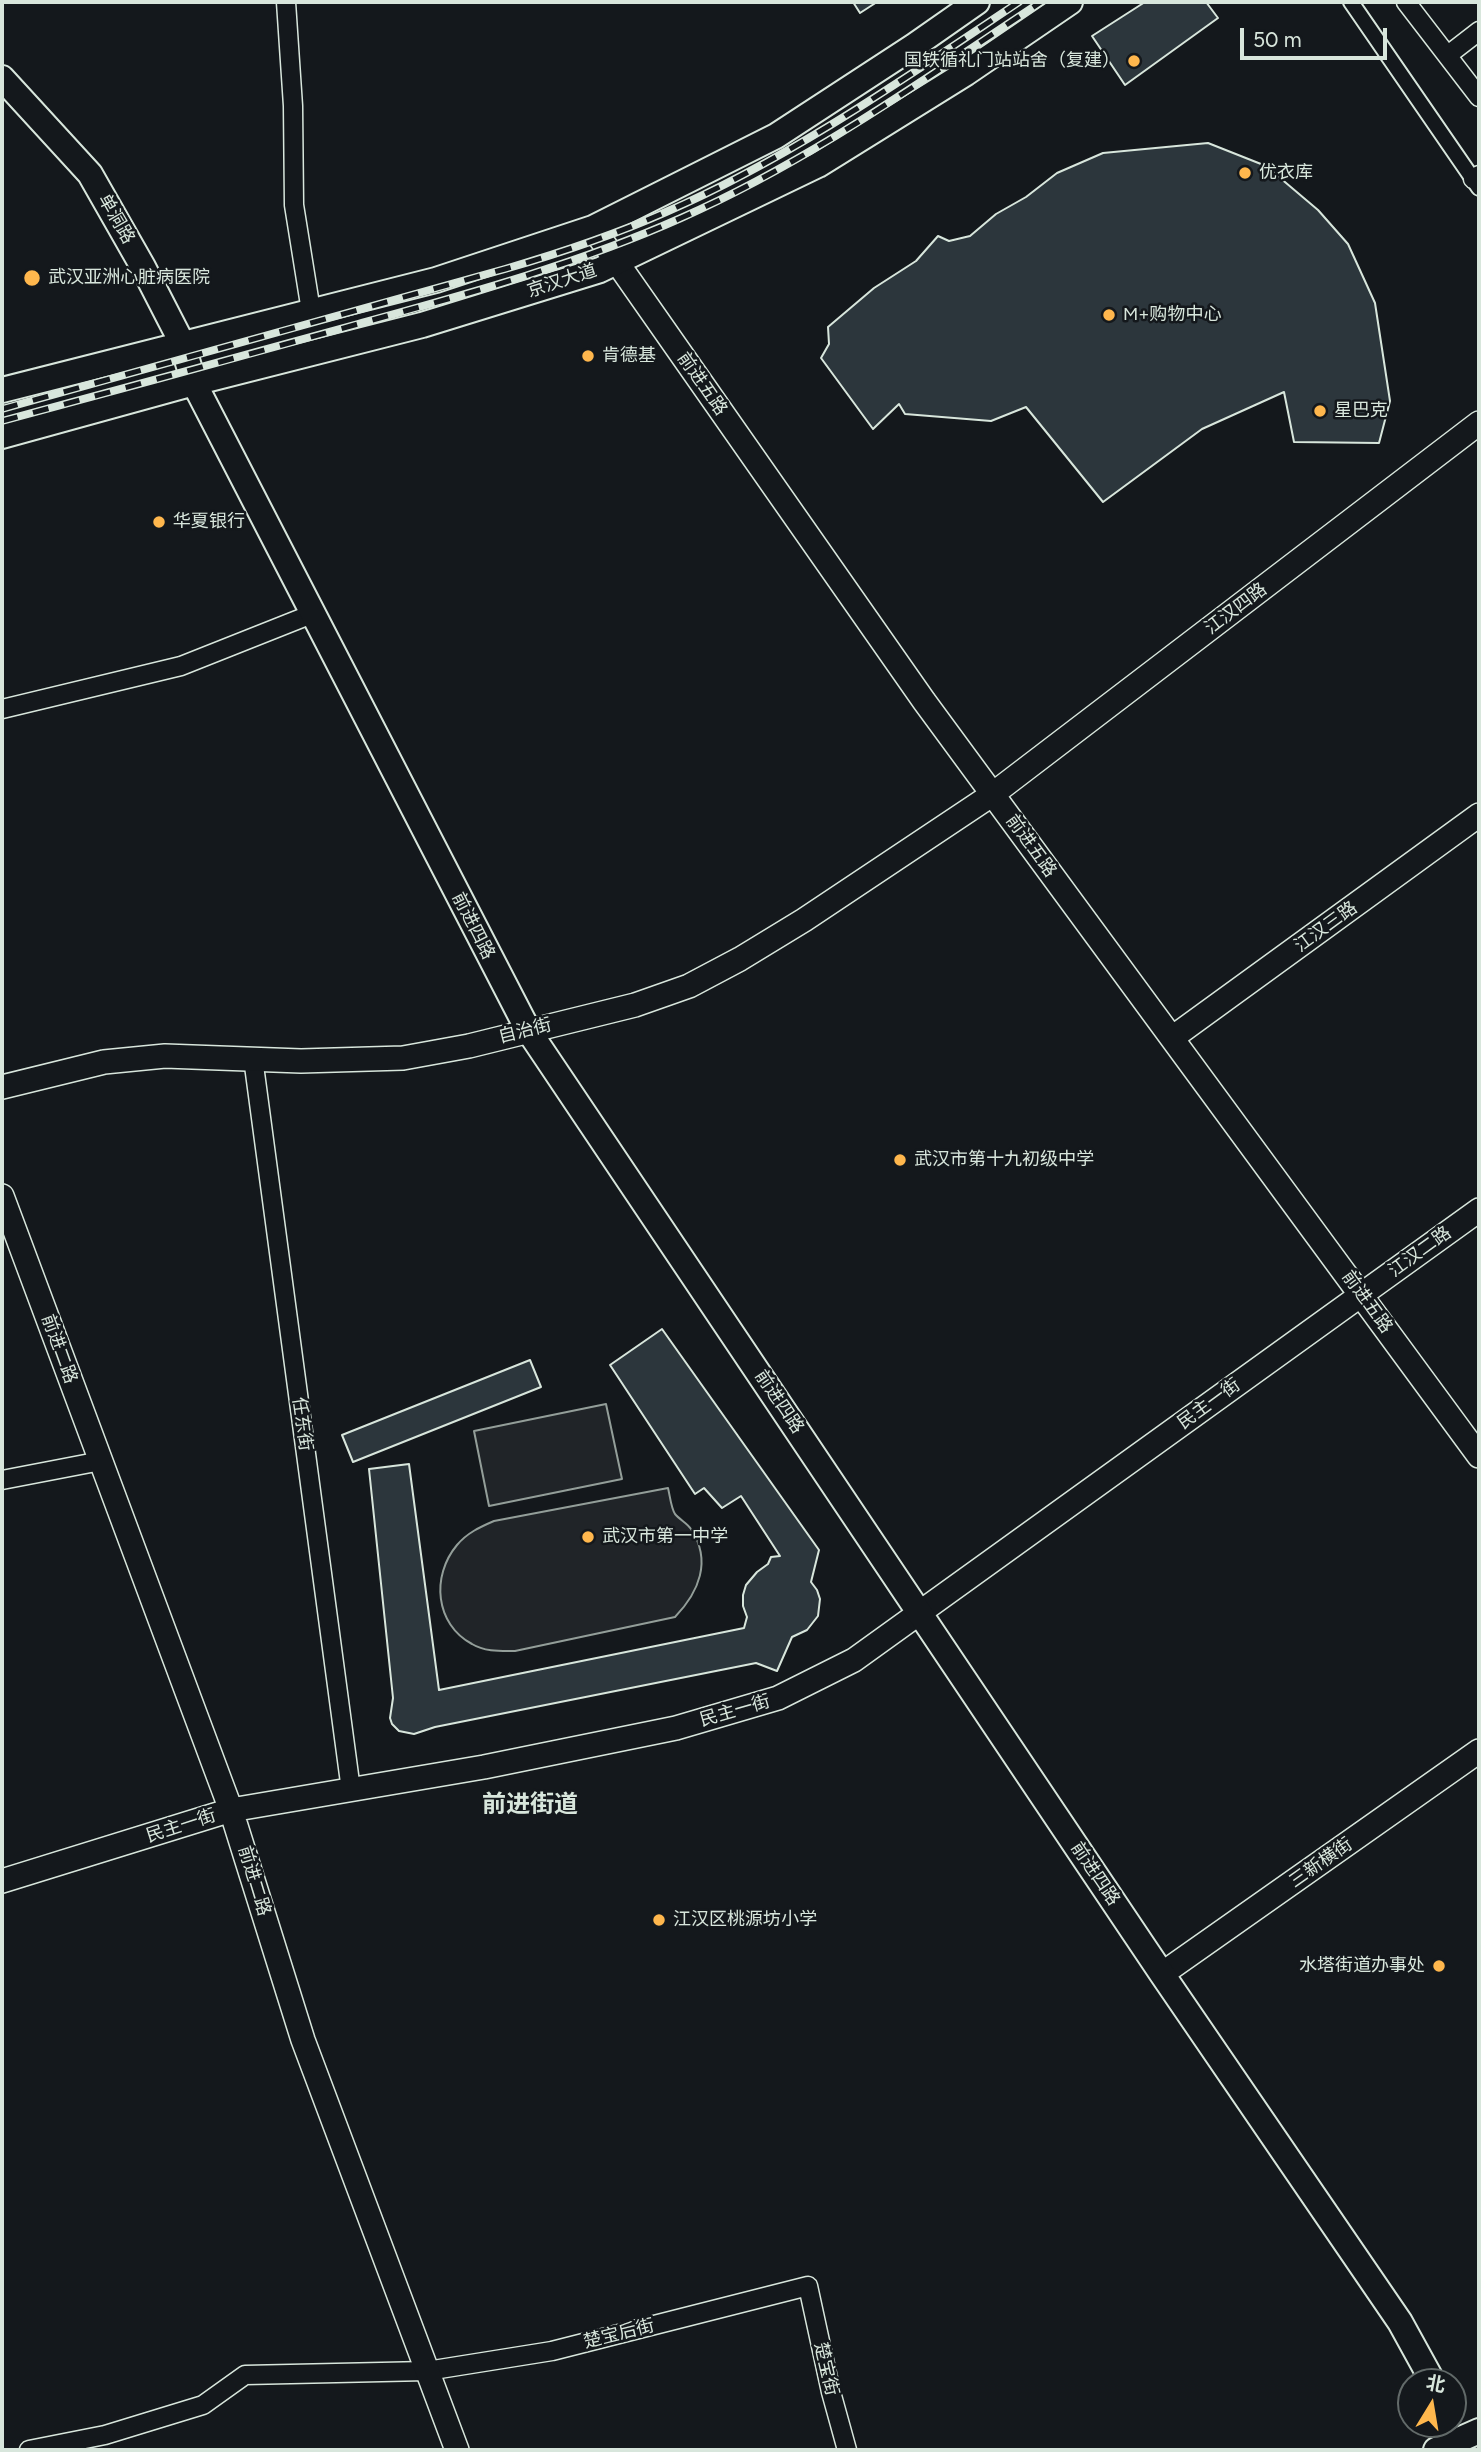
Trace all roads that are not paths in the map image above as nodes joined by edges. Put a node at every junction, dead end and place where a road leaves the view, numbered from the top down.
1 (286, 2) edge
2 (977, 2) edge
3 (1070, 2) edge
4 (1351, 2) edge
5 (1406, 2) edge
6 (1479, 32) edge
7 (1448, 55) junction
8 (2, 78) edge
9 (1479, 97) edge
10 (1477, 180) edge
11 (593, 228) junction
12 (617, 262) junction
13 (311, 311) junction
14 (182, 343) junction
15 (194, 383) junction
16 (2, 390) edge
17 (1479, 423) edge
18 (2, 436) edge
19 (312, 614) junction
20 (2, 709) edge
21 (993, 794) junction
22 (1479, 815) edge
23 (528, 1030) junction
24 (1172, 1038) junction
25 (253, 1058) junction
26 (2, 1087) edge
27 (2, 1196) edge
28 (1479, 1210) edge
29 (1361, 1294) junction
30 (1479, 1456) edge
31 (101, 1461) junction
32 (2, 1480) edge
33 (920, 1611) junction
34 (1479, 1751) edge
35 (351, 1790) junction
36 (231, 1810) junction
37 (2, 1881) edge
38 (1162, 1975) junction
39 (808, 2286) joint
40 (1425, 2368) edge
41 (427, 2371) junction
42 (29, 2450) edge
43 (457, 2450) edge
44 (847, 2450) edge

1 - 13 street
2 - 11 main road
3 - 12 main road, 京汉大道
4 - 10 street
5 - 7 street
6 - 7 street
7 - 9 street
8 - 14 main road, 单洞路
11 - 12 street, 前进五路
11 - 13 main road
12 - 15 main road, 京汉大道
12 - 21 street, 前进五路
13 - 14 main road
14 - 15 main road, 单洞路
14 - 16 main road
15 - 18 main road, 京汉大道
15 - 19 main road, 前进四路
17 - 21 street, 江汉四路
19 - 20 street
19 - 23 main road, 前进四路
21 - 23 street, 自治街
21 - 24 street, 前进五路
22 - 24 street, 江汉三路
23 - 25 street, 自治街
23 - 33 main road, 前进四路
24 - 29 street, 前进五路
25 - 26 street, 自治街
25 - 35 street, 任东街
27 - 31 street, 前进二路
28 - 29 street, 江汉二路
29 - 30 street, 前进五路
29 - 33 street, 民主一街
31 - 32 street
31 - 36 street, 前进二路
33 - 35 street, 民主一街
33 - 38 main road, 前进四路
34 - 38 street, 三新横街
35 - 36 street, 民主一街
36 - 37 street, 民主一街
36 - 41 street, 前进二路
38 - 40 main road, 前进四路
39 - 41 street, 楚宝后街
39 - 44 street, 楚宝街
41 - 42 street, 楚宝后街
41 - 43 street, 前进二路

